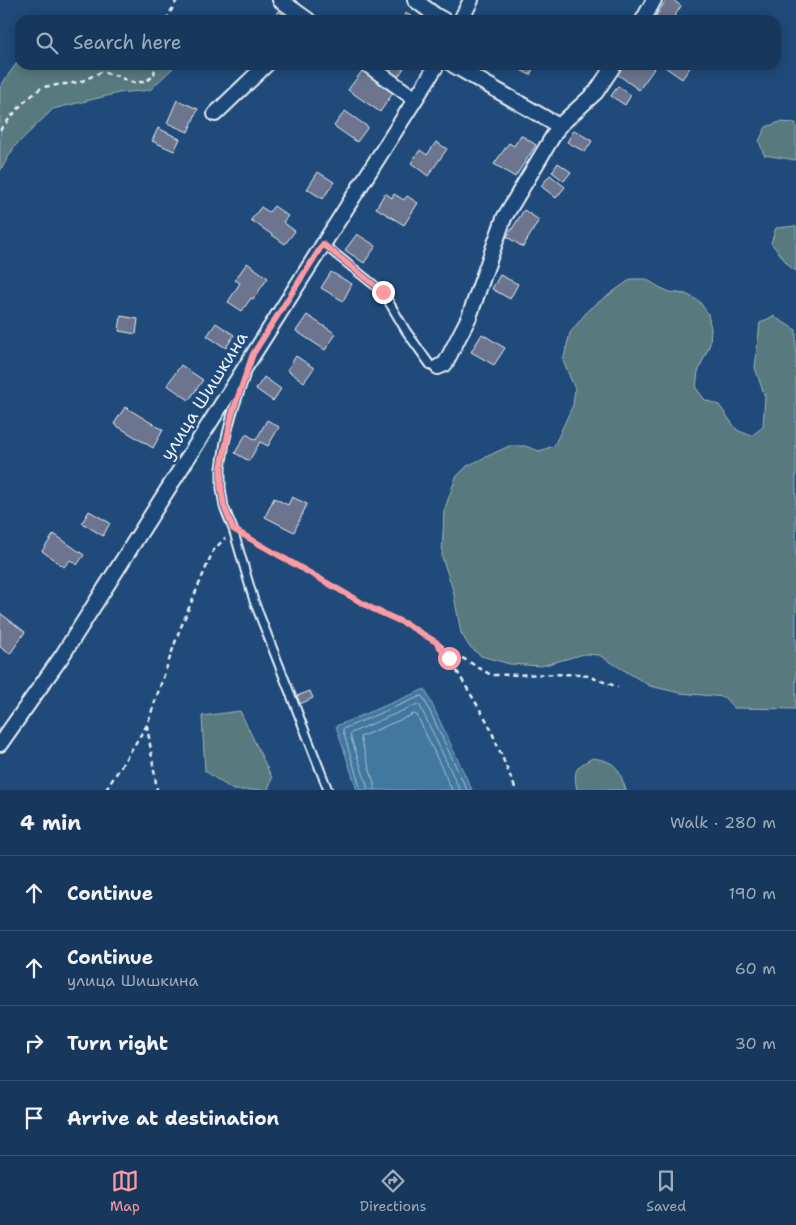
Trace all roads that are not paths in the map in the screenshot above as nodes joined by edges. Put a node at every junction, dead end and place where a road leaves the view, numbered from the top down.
1 (280, 0) edge
2 (415, 0) edge
3 (471, 0) edge
4 (654, 0) edge
5 (301, 15) edge
6 (435, 15) edge
7 (464, 15) edge
8 (646, 15) edge
9 (261, 70) edge
10 (375, 70) edge
11 (434, 70) edge
12 (462, 70) edge
13 (611, 70) edge
14 (415, 99) junction
15 (215, 114) dead end
16 (559, 126) junction
17 (323, 244) junction
18 (253, 354) junction
19 (438, 367) joint
20 (0, 744) edge
21 (328, 790) edge

1 - 5 street
2 - 6 street
3 - 7 street
4 - 8 street
9 - 15 street
10 - 14 street
11 - 14 street, улица Шишкина
12 - 16 street
13 - 16 street
14 - 17 street, улица Шишкина
16 - 19 street
17 - 18 street, улица Шишкина
17 - 19 lane
18 - 20 street, улица Шишкина
18 - 21 lane

